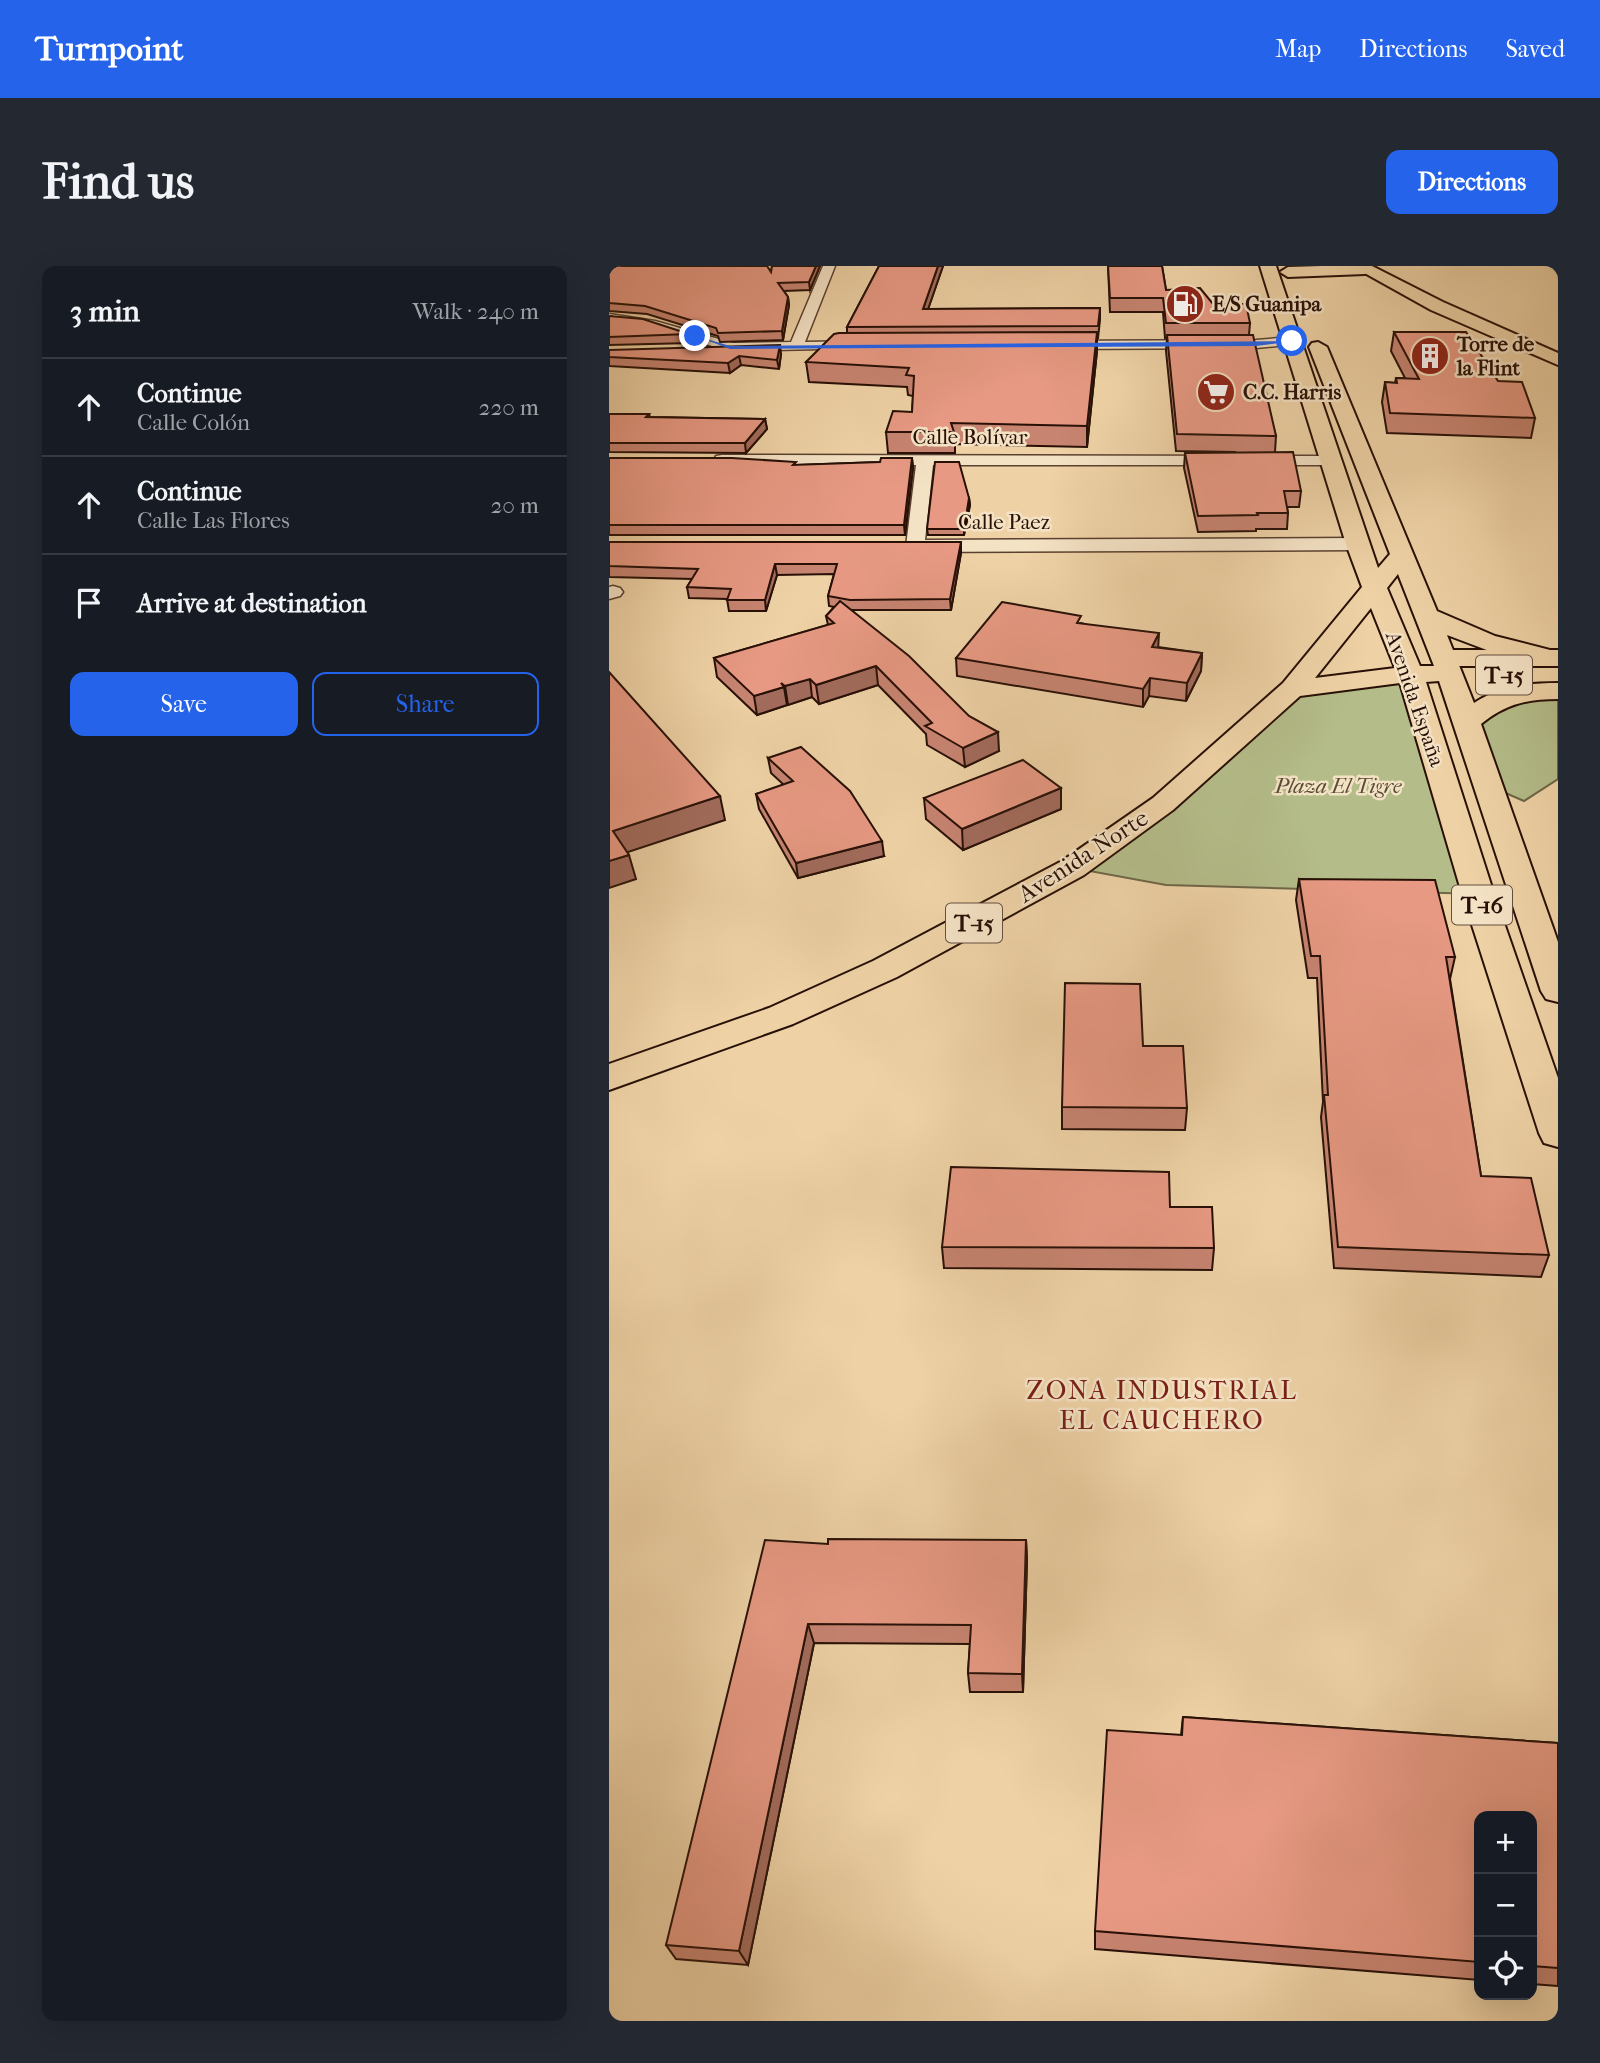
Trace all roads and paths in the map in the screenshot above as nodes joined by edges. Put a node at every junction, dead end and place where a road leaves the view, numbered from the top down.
1 (829, 266) edge
2 (1268, 266) edge
3 (1362, 267) edge
4 (1289, 274) edge
5 (609, 318) edge
6 (1311, 330) dead end
7 (1292, 341) junction
8 (883, 345) edge
9 (1035, 345) edge
10 (796, 346) junction
11 (730, 347) junction
12 (690, 349) edge
13 (1558, 360) edge
14 (705, 460) edge
15 (925, 460) junction
16 (1330, 461) junction
17 (1357, 544) junction
18 (1401, 555) junction
19 (1373, 587) junction
20 (1424, 614) junction
21 (1556, 665) edge
22 (1408, 666) junction
23 (1447, 666) junction
24 (1301, 678) junction
25 (1558, 691) edge
26 (1466, 723) junction
27 (1558, 991) edge
28 (609, 1077) edge
29 (1558, 1133) edge

1 - 10 street
2 - 7 main road, Avenida España / T-16
3 - 4 main road
3 - 13 main road
5 - 11 street
6 - 18 main road, Avenida España / T-16
7 - 9 street
7 - 16 main road, Avenida España / T-16
8 - 10 street
10 - 11 street
11 - 12 street
14 - 15 street, Calle Bolívar
15 - 16 street, Calle Bolívar
15 - 17 street, Calle Paez
16 - 17 main road, Avenida España / T-16
17 - 19 main road, Avenida España / T-16
18 - 19 main road, Avenida Norte
18 - 20 main road, Avenida España / T-16
19 - 22 main road, Avenida España / T-16
19 - 24 main road, Avenida Norte / T-15
20 - 21 main road
20 - 23 main road, Avenida España / T-16
21 - 23 main road, T-15
22 - 23 main road, T-15
22 - 24 main road, T-15
22 - 29 main road, Avenida España / T-16
23 - 26 main road, Avenida España / T-16
24 - 28 main road, Avenida Norte / T-15
25 - 26 main road, T-15
26 - 27 main road, Avenida España / T-16

